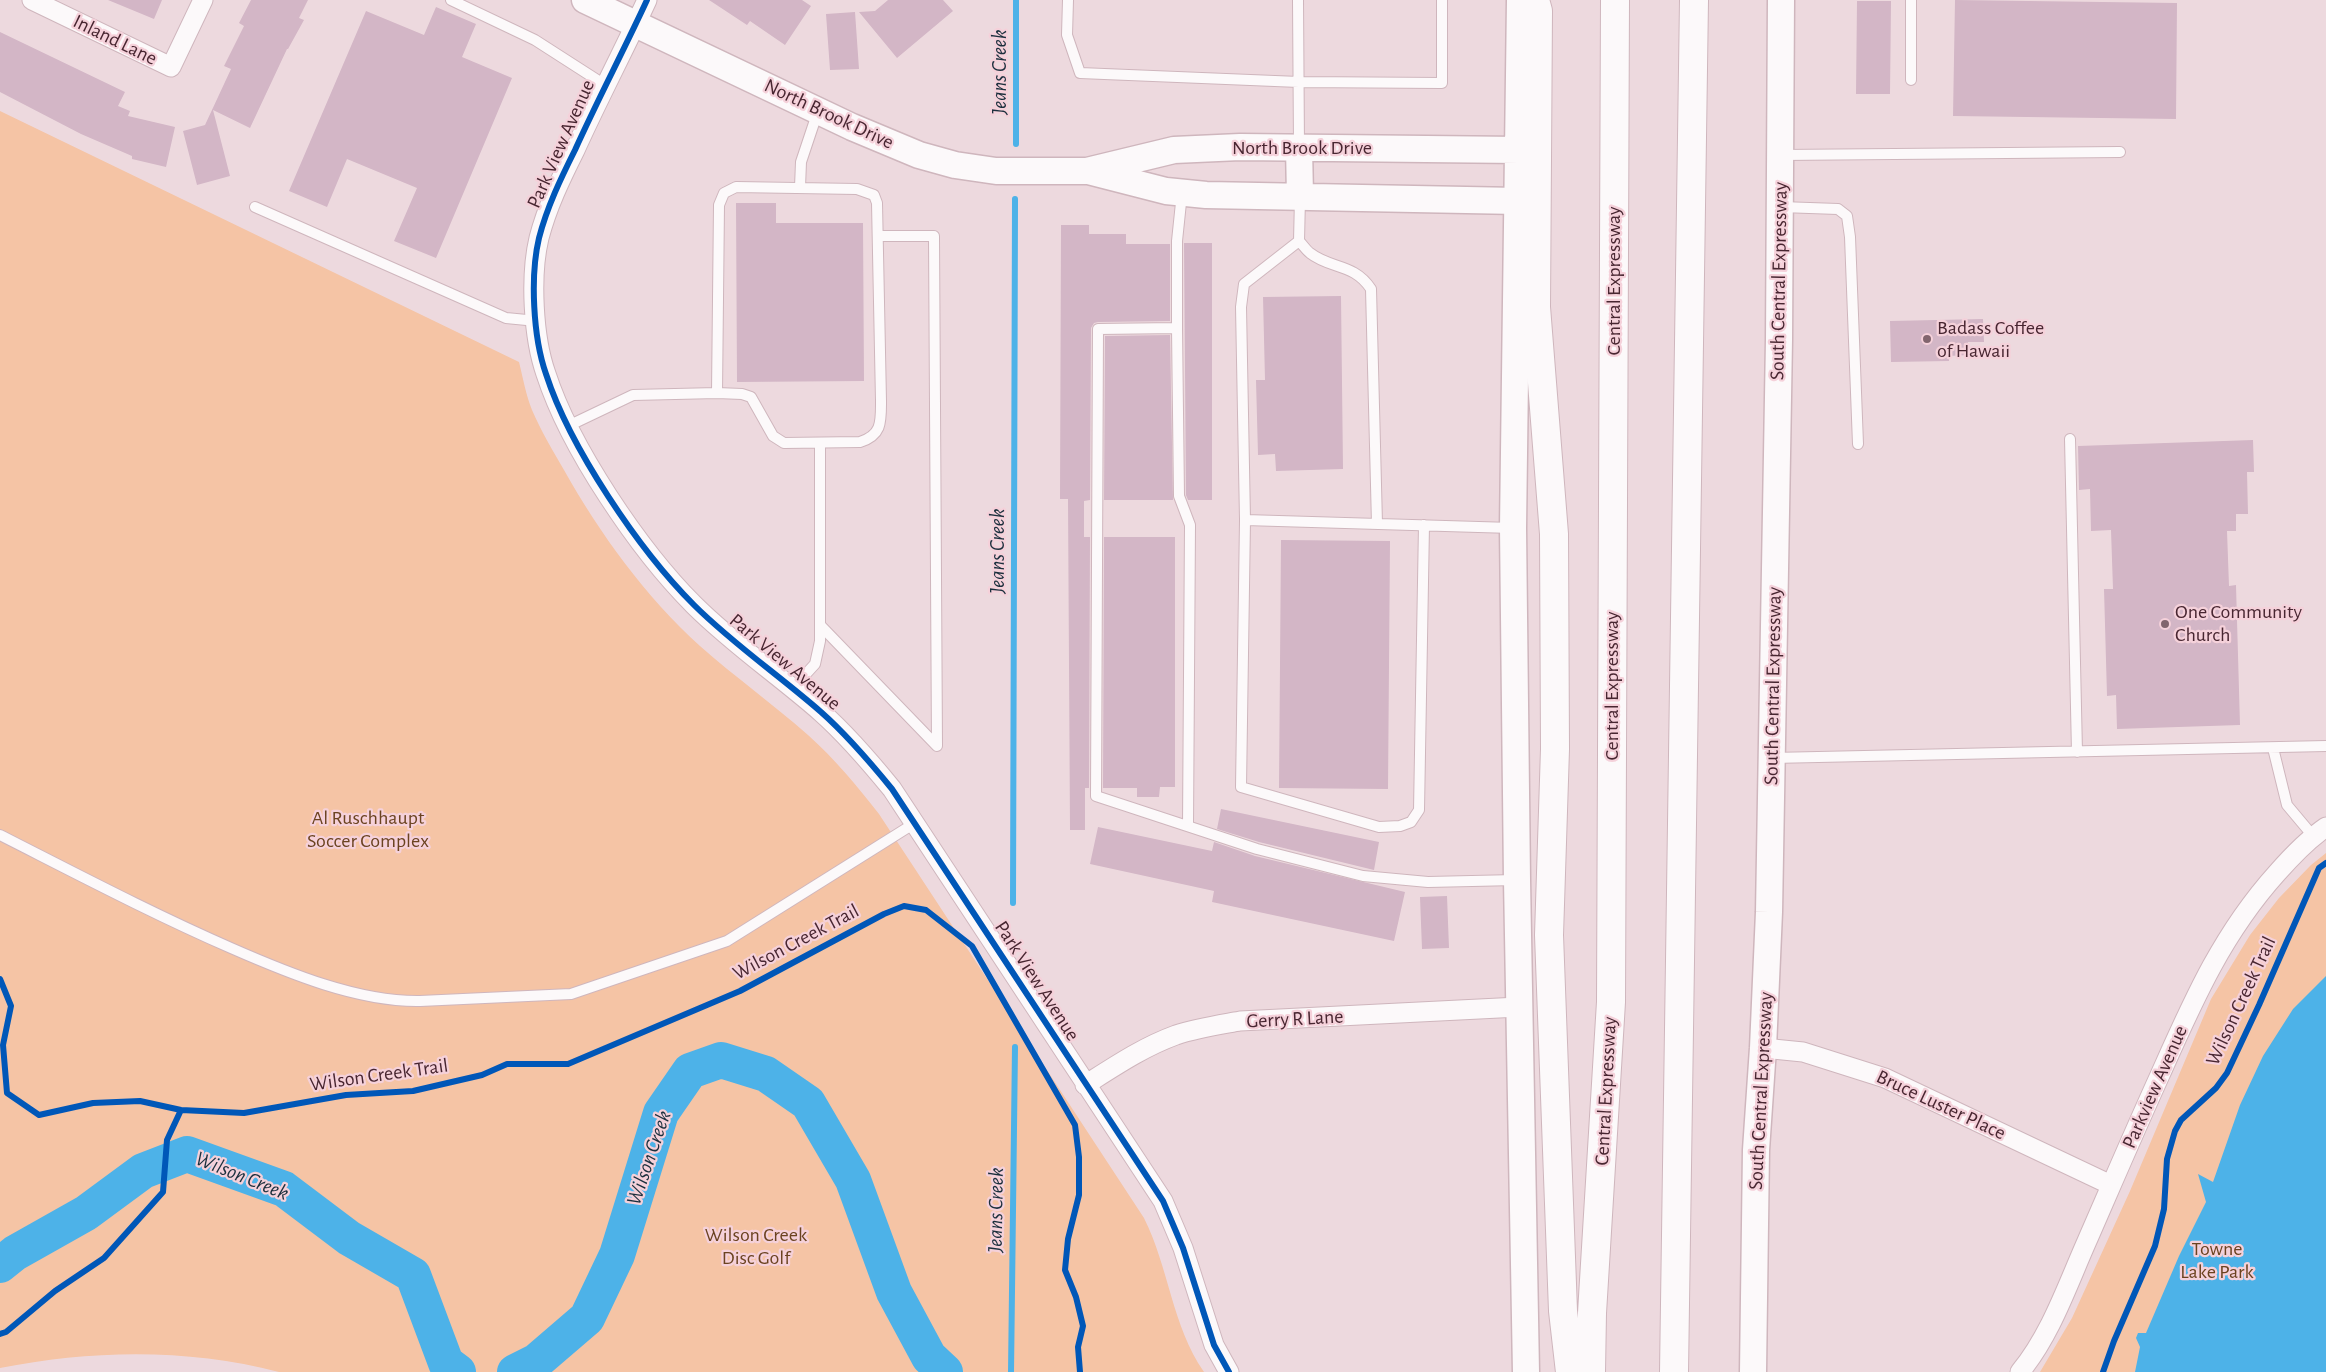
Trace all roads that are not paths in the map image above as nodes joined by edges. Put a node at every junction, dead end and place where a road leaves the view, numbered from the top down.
1 (32, 0) edge
2 (203, 0) edge
3 (451, 0) edge
4 (585, 0) edge
5 (648, 0) edge
6 (1068, 0) edge
7 (1298, 0) edge
8 (1442, 0) edge
9 (1520, 0) edge
10 (1535, 0) edge
11 (1615, 0) edge
12 (1694, 0) edge
13 (1781, 0) edge
14 (1911, 0) edge
15 (636, 24) junction
16 (1911, 80) dead end
17 (1299, 82) junction
18 (605, 85) junction
19 (818, 110) junction
20 (1299, 147) junction
21 (1519, 150) junction
22 (2120, 152) dead end
23 (1780, 155) junction
24 (1087, 171) junction
25 (800, 187) junction
26 (1182, 192) junction
27 (1300, 196) junction
28 (1518, 201) junction
29 (254, 207) dead end
30 (1780, 207) junction
31 (878, 236) junction
32 (1299, 241) junction
33 (537, 321) junction
34 (1177, 328) junction
35 (717, 394) junction
36 (568, 426) junction
37 (2070, 439) dead end
38 (820, 443) junction
39 (1858, 444) dead end
40 (1245, 520) junction
41 (1377, 524) junction
42 (1424, 525) junction
43 (1513, 528) junction
44 (820, 625) junction
45 (793, 688) junction
46 (2326, 746) edge
47 (2273, 748) junction
48 (2077, 752) junction
49 (1772, 758) junction
50 (915, 824) junction
51 (1188, 826) junction
52 (2319, 832) edge
53 (0, 835) edge
54 (1517, 880) junction
55 (1519, 1008) junction
56 (1763, 1048) junction
57 (1085, 1085) junction
58 (2111, 1184) junction
59 (1229, 1372) edge
60 (1526, 1372) edge
61 (1570, 1372) edge
62 (1591, 1372) edge
63 (1674, 1372) edge
64 (1752, 1372) edge
65 (2020, 1372) edge

1 - 2 street, Inland Lane
3 - 18 lane
4 - 15 main road, North Brook Drive
5 - 15 street, Park View Avenue
6 - 17 lane
7 - 17 lane
8 - 17 lane
9 - 21 main road
10 - 61 highway
11 - 62 highway, Central Expressway
12 - 63 highway
13 - 23 main road, South Central Expressway
14 - 16 lane
15 - 18 street, Park View Avenue
15 - 19 main road, North Brook Drive
17 - 20 lane
18 - 33 street, Park View Avenue
19 - 24 main road, North Brook Drive
19 - 25 lane
20 - 21 main road, North Brook Drive
20 - 24 main road, North Brook Drive
20 - 27 main road
21 - 28 main road
22 - 23 lane
23 - 30 main road, South Central Expressway
24 - 26 main road, North Brook Drive
25 - 31 lane
25 - 35 lane
26 - 27 main road, North Brook Drive
26 - 34 lane
27 - 28 main road, North Brook Drive
27 - 32 lane
28 - 43 main road
29 - 33 lane
30 - 39 lane
30 - 49 main road, South Central Expressway
31 - 38 lane
31 - 44 lane
32 - 40 lane
32 - 41 lane
33 - 36 street, Park View Avenue
34 - 51 lane
34 - 51 lane
35 - 36 lane
35 - 38 lane
36 - 45 street, Park View Avenue
37 - 48 lane
38 - 44 lane
40 - 41 lane
40 - 42 lane
41 - 42 lane
42 - 43 lane
43 - 54 main road
44 - 45 lane
45 - 50 street, Park View Avenue
46 - 47 lane
47 - 48 lane
47 - 52 lane
48 - 49 lane
49 - 56 main road, South Central Expressway
50 - 53 lane
50 - 57 street, Park View Avenue
51 - 54 lane
52 - 58 street, Parkview Avenue
54 - 55 main road
55 - 57 street, Gerry R Lane
55 - 60 main road
56 - 58 street, Bruce Luster Place
56 - 64 main road, South Central Expressway
57 - 59 street, Park View Avenue
58 - 65 street, Parkview Avenue

